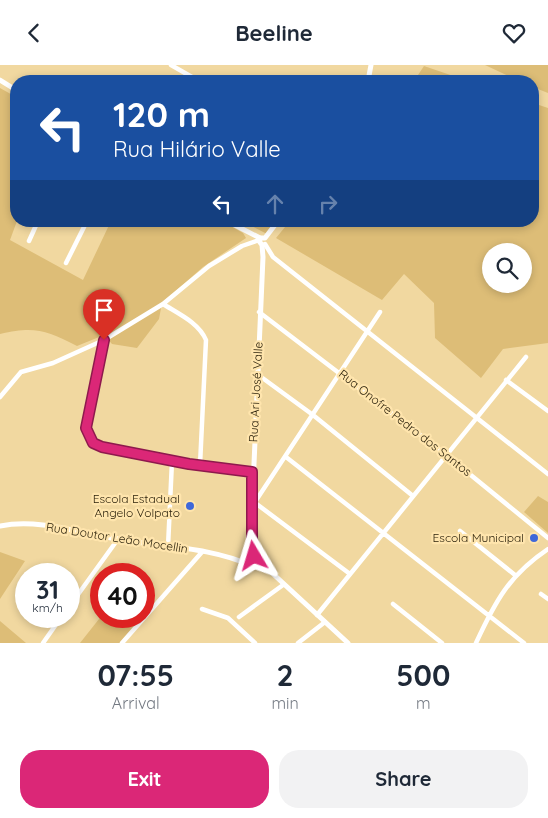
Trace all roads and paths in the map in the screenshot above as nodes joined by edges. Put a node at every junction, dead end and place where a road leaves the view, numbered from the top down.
1 (171, 65) edge
2 (188, 75) edge
3 (35, 227) edge
4 (84, 227) edge
5 (239, 227) edge
6 (273, 227) edge
7 (29, 241) dead end
8 (261, 241) junction
9 (263, 257) junction
10 (273, 257) junction
11 (66, 263) dead end
12 (163, 304) junction
13 (259, 312) junction
14 (380, 312) dead end
15 (366, 330) junction
16 (104, 340) junction
17 (526, 357) dead end
18 (340, 371) junction
19 (257, 374) junction
20 (506, 380) junction
21 (0, 397) edge
22 (548, 411) edge
23 (313, 415) junction
24 (475, 417) junction
25 (445, 454) junction
26 (286, 457) junction
27 (172, 461) junction
28 (200, 465) junction
29 (252, 472) junction
30 (548, 474) edge
31 (413, 496) junction
32 (253, 504) junction
33 (0, 525) edge
34 (384, 531) junction
35 (460, 531) dead end
36 (548, 538) edge
37 (118, 539) junction
38 (168, 547) junction
39 (548, 549) edge
40 (202, 553) junction
41 (252, 560) junction
42 (350, 574) junction
43 (515, 575) junction
44 (283, 585) junction
45 (80, 592) edge
46 (541, 594) dead end
47 (548, 599) edge
48 (393, 604) dead end
49 (202, 609) dead end
50 (317, 615) junction
51 (489, 615) junction
52 (238, 617) dead end
53 (325, 622) junction
54 (53, 628) edge
55 (42, 643) edge
56 (122, 643) edge
57 (256, 643) edge
58 (298, 643) edge
59 (348, 643) edge
60 (442, 643) edge
61 (476, 643) edge
62 (524, 643) edge

1 - 2 street
3 - 7 street
4 - 11 street
5 - 8 street
6 - 8 street
8 - 9 street, Rua Ari José Valle
8 - 10 street
8 - 12 street
9 - 10 street
9 - 13 street, Rua Ari José Valle
10 - 15 street
12 - 16 street
12 - 28 street
13 - 18 street, Rua Onofre Pedro dos Santos
13 - 19 street, Rua Ari José Valle
14 - 15 street
15 - 18 street
15 - 24 street
16 - 21 street
16 - 27 street
17 - 20 street
18 - 23 street
18 - 25 street, Rua Onofre Pedro dos Santos
19 - 23 street
19 - 29 street, Rua Ari José Valle
20 - 22 street
20 - 24 street
23 - 26 street
23 - 31 street
24 - 25 street
24 - 30 street
25 - 31 street
25 - 36 street, Rua Onofre Pedro dos Santos
26 - 32 street
26 - 34 street
27 - 28 street
27 - 38 street
28 - 29 street
29 - 32 street, Rua Ari José Valle
31 - 34 street
32 - 41 street, Rua Ari José Valle
32 - 42 street
33 - 37 street, Rua Doutor Leão Mocellin
34 - 42 street
34 - 51 street
35 - 43 street
37 - 38 street, Rua Doutor Leão Mocellin
37 - 45 street
38 - 40 street, Rua Doutor Leão Mocellin
39 - 43 street
40 - 41 street, Rua Doutor Leão Mocellin
40 - 56 street
41 - 44 street, Rua Doutor Leão Mocellin
42 - 50 street
43 - 51 street
44 - 50 street, Rua Doutor Leão Mocellin
44 - 52 street
46 - 47 street
48 - 60 street
49 - 57 street
50 - 53 street, Rua Doutor Leão Mocellin
51 - 61 street
51 - 62 street
53 - 58 street
53 - 59 street, Rua Doutor Leão Mocellin
54 - 55 street

